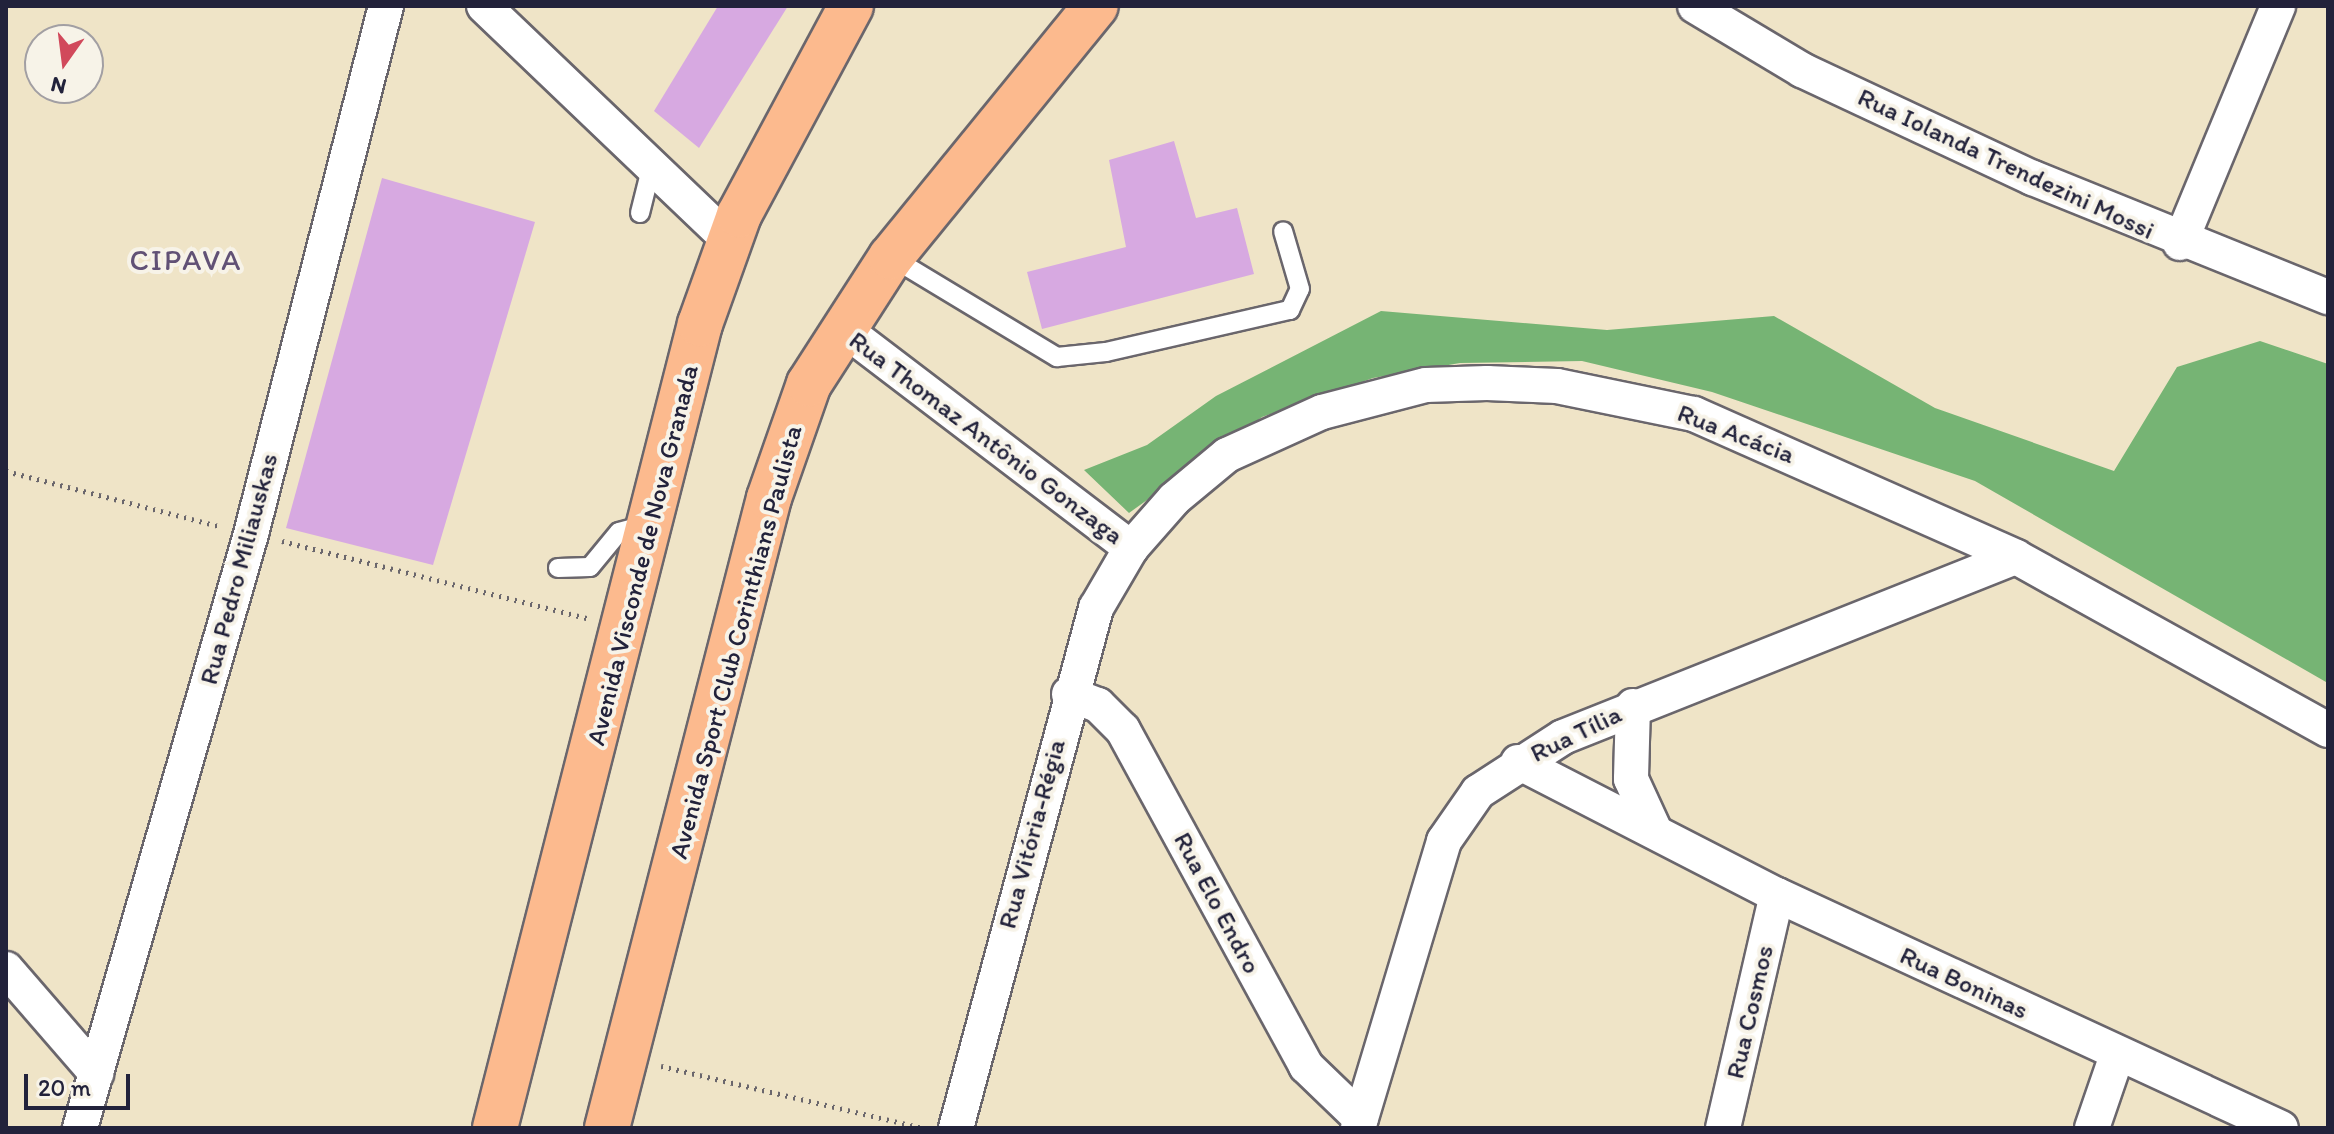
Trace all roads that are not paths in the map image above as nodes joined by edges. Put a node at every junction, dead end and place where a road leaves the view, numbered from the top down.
1 (386, 6) edge
2 (484, 6) edge
3 (851, 6) edge
4 (1096, 6) edge
5 (1695, 6) edge
6 (2278, 6) edge
7 (652, 165) junction
8 (640, 213) dead end
9 (1283, 231) dead end
10 (728, 239) junction
11 (2180, 243) junction
12 (891, 257) junction
13 (2328, 297) edge
14 (841, 327) junction
15 (651, 523) junction
16 (1131, 548) junction
17 (2016, 557) junction
18 (558, 568) dead end
19 (1069, 694) junction
20 (1633, 706) junction
21 (2328, 730) edge
22 (1518, 762) junction
23 (1653, 827) junction
24 (1777, 895) junction
25 (6, 969) edge
26 (2117, 1055) junction
27 (96, 1073) junction
28 (1359, 1123) edge
29 (80, 1128) edge
30 (495, 1128) edge
31 (607, 1128) edge
32 (956, 1128) edge
33 (1723, 1128) edge
34 (2092, 1128) edge
35 (2281, 1128) edge

1 - 27 street, Rua Pedro Miliauskas
2 - 7 street
3 - 10 main road, Avenida Visconde de Nova Granada
4 - 12 main road, Avenida Sport Club Corinthians Paulista
5 - 11 street, Rua Iolanda Trendezini Mossi
6 - 11 street
7 - 8 lane
7 - 10 street
9 - 12 lane
10 - 15 main road, Avenida Visconde de Nova Granada
11 - 13 street, Rua Iolanda Trendezini Mossi
12 - 14 main road, Avenida Sport Club Corinthians Paulista
14 - 16 street, Rua Thomaz Antônio Gonzaga
14 - 31 main road, Avenida Sport Club Corinthians Paulista
15 - 18 lane
15 - 30 main road, Avenida Visconde de Nova Granada
16 - 17 street, Rua Acácia
16 - 19 street, Rua Vitória-Régia
17 - 20 street, Rua Tília
17 - 21 street, Rua Acácia
19 - 28 street, Rua Elo Endro
19 - 32 street, Rua Vitória-Régia
20 - 22 street, Rua Tília
20 - 23 street
22 - 23 street, Rua Boninas
22 - 28 street, Rua Tília
23 - 24 street, Rua Boninas
24 - 26 street, Rua Boninas
24 - 33 street, Rua Cosmos
25 - 27 street
26 - 34 street
26 - 35 street, Rua Boninas
27 - 29 street, Rua Pedro Miliauskas

